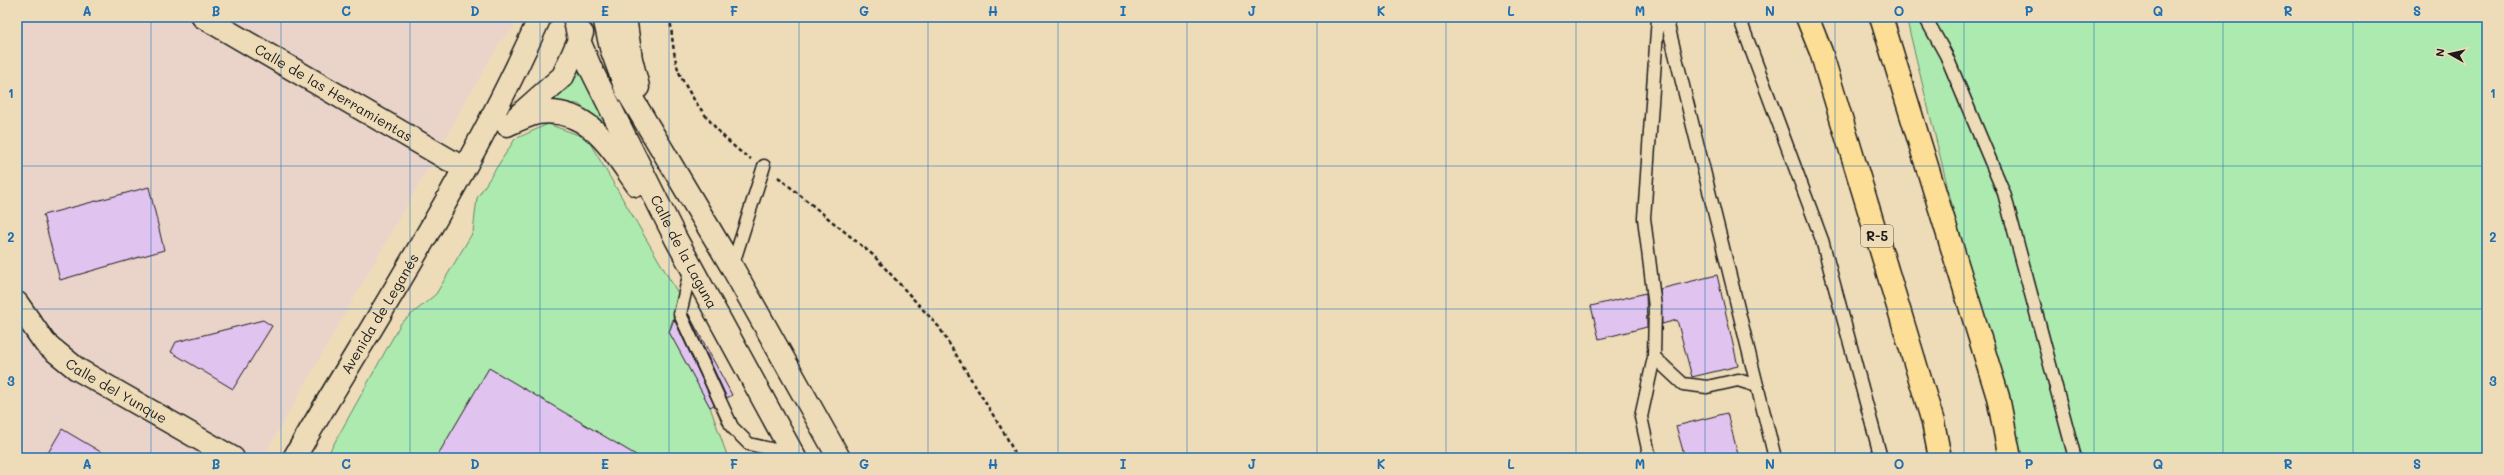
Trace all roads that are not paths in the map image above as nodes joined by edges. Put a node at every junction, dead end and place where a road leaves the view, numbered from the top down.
1 (203, 17) edge
2 (540, 17) edge
3 (574, 17) edge
4 (586, 17) edge
5 (604, 17) edge
6 (625, 17) edge
7 (1658, 17) edge
8 (1666, 17) edge
9 (1739, 17) edge
10 (1807, 17) edge
11 (1881, 17) edge
12 (1925, 17) edge
13 (580, 43) junction
14 (507, 125) junction
15 (669, 158) junction
16 (764, 166) road end
17 (464, 168) junction
18 (676, 239) junction
19 (691, 266) junction
20 (732, 267) junction
21 (17, 303) edge
22 (1654, 357) junction
23 (1757, 386) junction
24 (794, 456) edge
25 (233, 458) edge
26 (294, 458) edge
27 (839, 458) edge
28 (1650, 458) edge
29 (1775, 458) edge
30 (1881, 458) edge
31 (1940, 458) edge
32 (2010, 458) edge
33 (2075, 458) edge

1 - 17 street, Calle de las Herramientas
2 - 17 street, Avenida de Leganés
3 - 13 street, Calle de la Laguna
4 - 13 street, Avenida de Leganés
5 - 15 street
6 - 15 street
7 - 22 lane
8 - 23 lane
9 - 30 lane
10 - 31 highway, R-5
11 - 32 highway
12 - 33 lane
13 - 14 street, Avenida de Leganés
13 - 18 street, Calle de la Laguna
14 - 17 street, Avenida de Leganés
14 - 18 street
15 - 20 street
16 - 20 lane
17 - 26 street, Avenida de Leganés
18 - 19 street, Calle de la Laguna
19 - 24 street, Calle de la Laguna
19 - 24 lane
20 - 27 street
21 - 25 street, Calle del Yunque
22 - 23 lane
22 - 28 lane
23 - 29 lane

